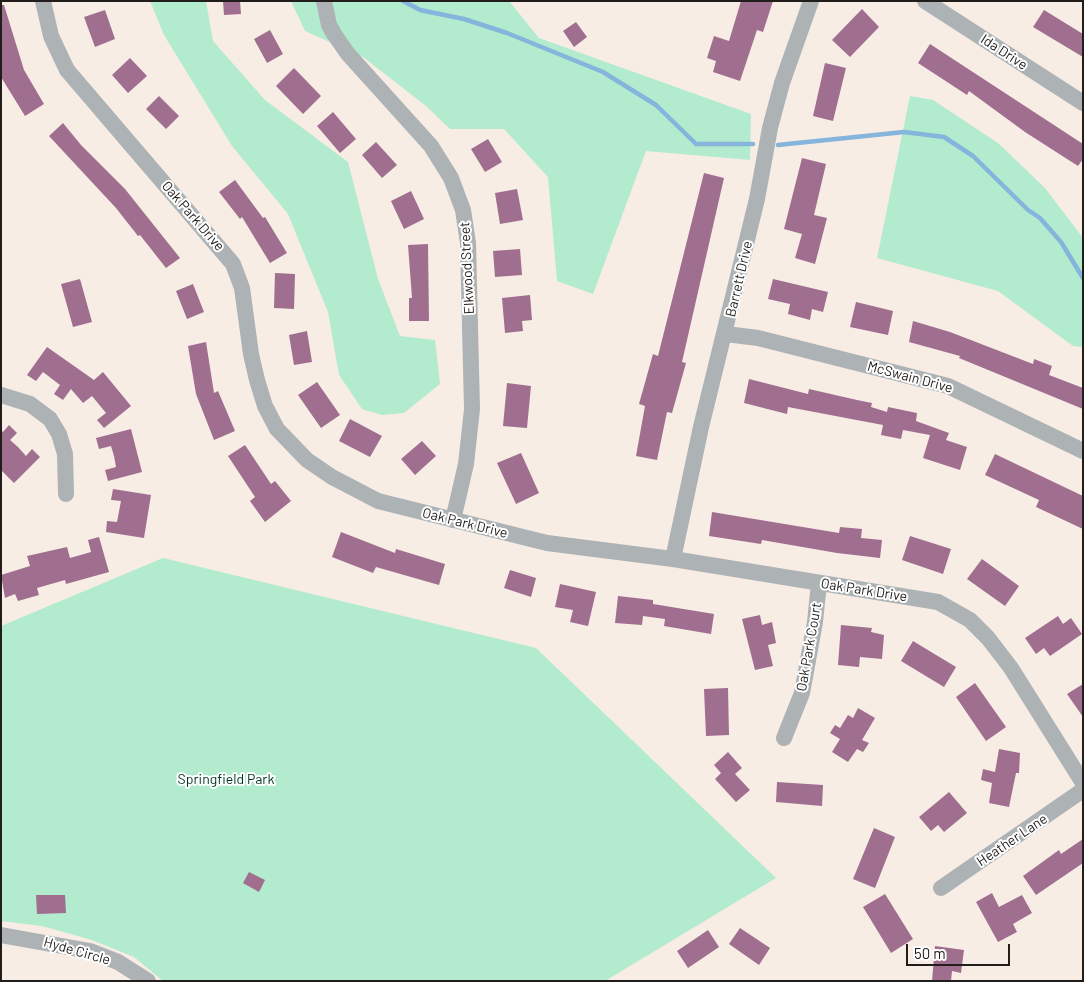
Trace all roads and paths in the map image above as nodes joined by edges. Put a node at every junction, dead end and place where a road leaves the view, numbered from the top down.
1 (44, 1) edge
2 (324, 1) edge
3 (811, 1) edge
4 (925, 1) edge
5 (1083, 103) edge
6 (726, 334) junction
7 (1, 395) edge
8 (1083, 451) edge
9 (66, 494) dead end
10 (453, 520) junction
11 (673, 559) junction
12 (819, 583) junction
13 (784, 738) dead end
14 (1083, 783) edge
15 (1083, 790) edge
16 (941, 888) dead end
17 (1, 935) edge
18 (148, 981) edge

1 - 10 street, Oak Park Drive
2 - 10 street, Elkwood Street
3 - 6 street, Barrett Drive
4 - 5 street, Ida Drive
6 - 8 street, McSwain Drive
6 - 11 street, Barrett Drive
7 - 9 street
10 - 11 street, Oak Park Drive
11 - 12 street, Oak Park Drive
12 - 13 street, Oak Park Court
12 - 14 street, Oak Park Drive
15 - 16 street, Heather Lane
17 - 18 street, Hyde Circle

